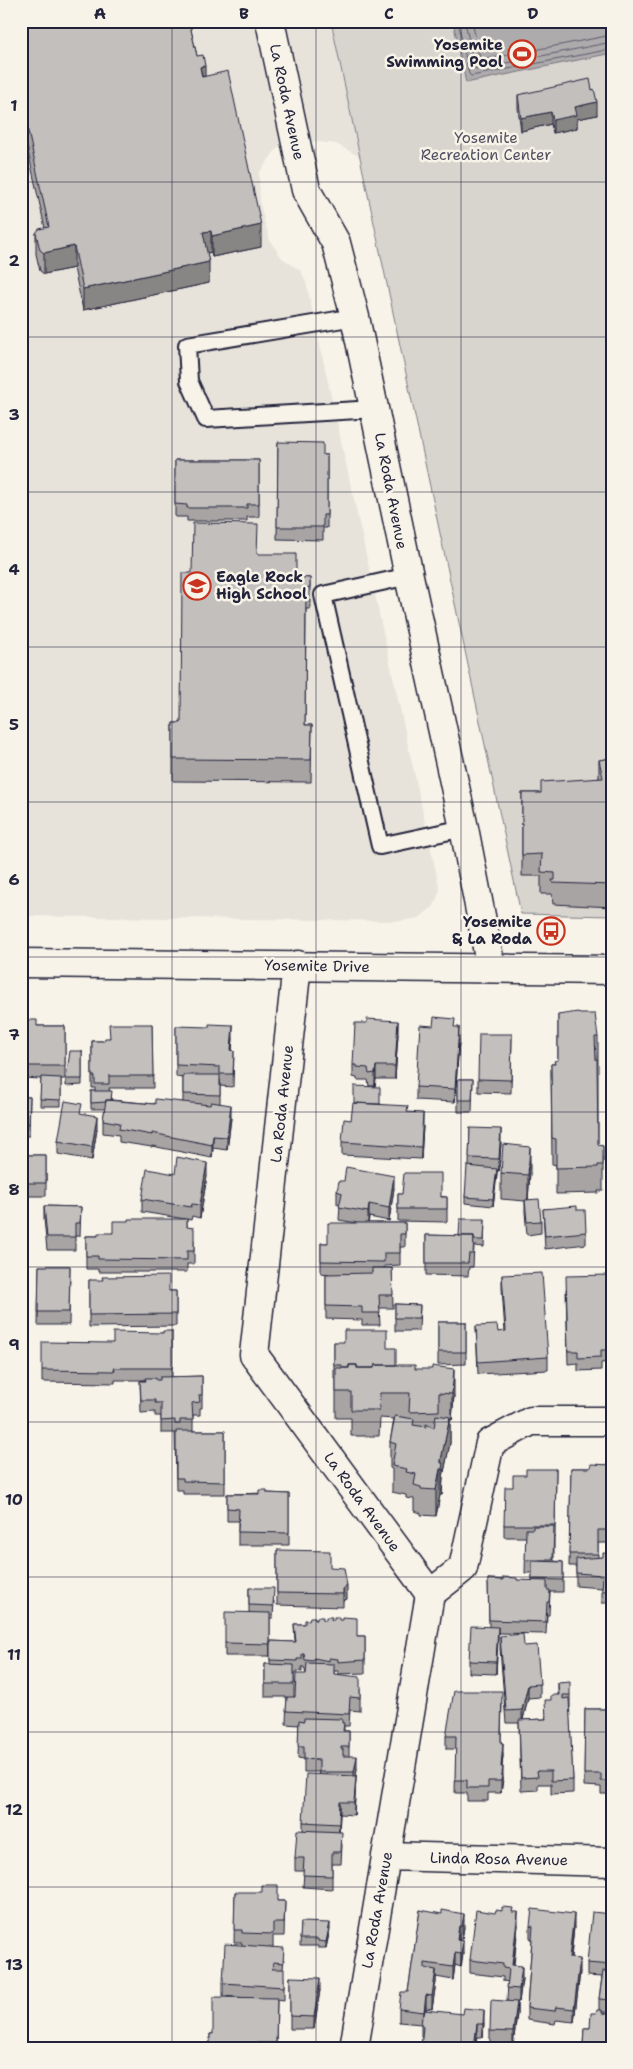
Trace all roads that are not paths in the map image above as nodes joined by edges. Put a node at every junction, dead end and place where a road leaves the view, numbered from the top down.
1 (270, 21) edge
2 (355, 316) junction
3 (375, 409) junction
4 (408, 576) junction
5 (464, 828) junction
6 (21, 963) edge
7 (297, 965) junction
8 (491, 968) junction
9 (612, 970) edge
10 (612, 1420) edge
11 (430, 1594) junction
12 (386, 1856) junction
13 (612, 1862) edge
14 (354, 2048) edge

1 - 2 street, La Roda Avenue
2 - 3 street, La Roda Avenue
2 - 3 lane
3 - 4 street, La Roda Avenue
4 - 5 street, La Roda Avenue
4 - 5 lane
5 - 8 street, La Roda Avenue
6 - 7 street, Yosemite Drive
7 - 8 street, Yosemite Drive
7 - 11 street, La Roda Avenue
8 - 9 street, Yosemite Drive
10 - 11 street
11 - 12 street, La Roda Avenue
12 - 13 street, Linda Rosa Avenue
12 - 14 street, La Roda Avenue

